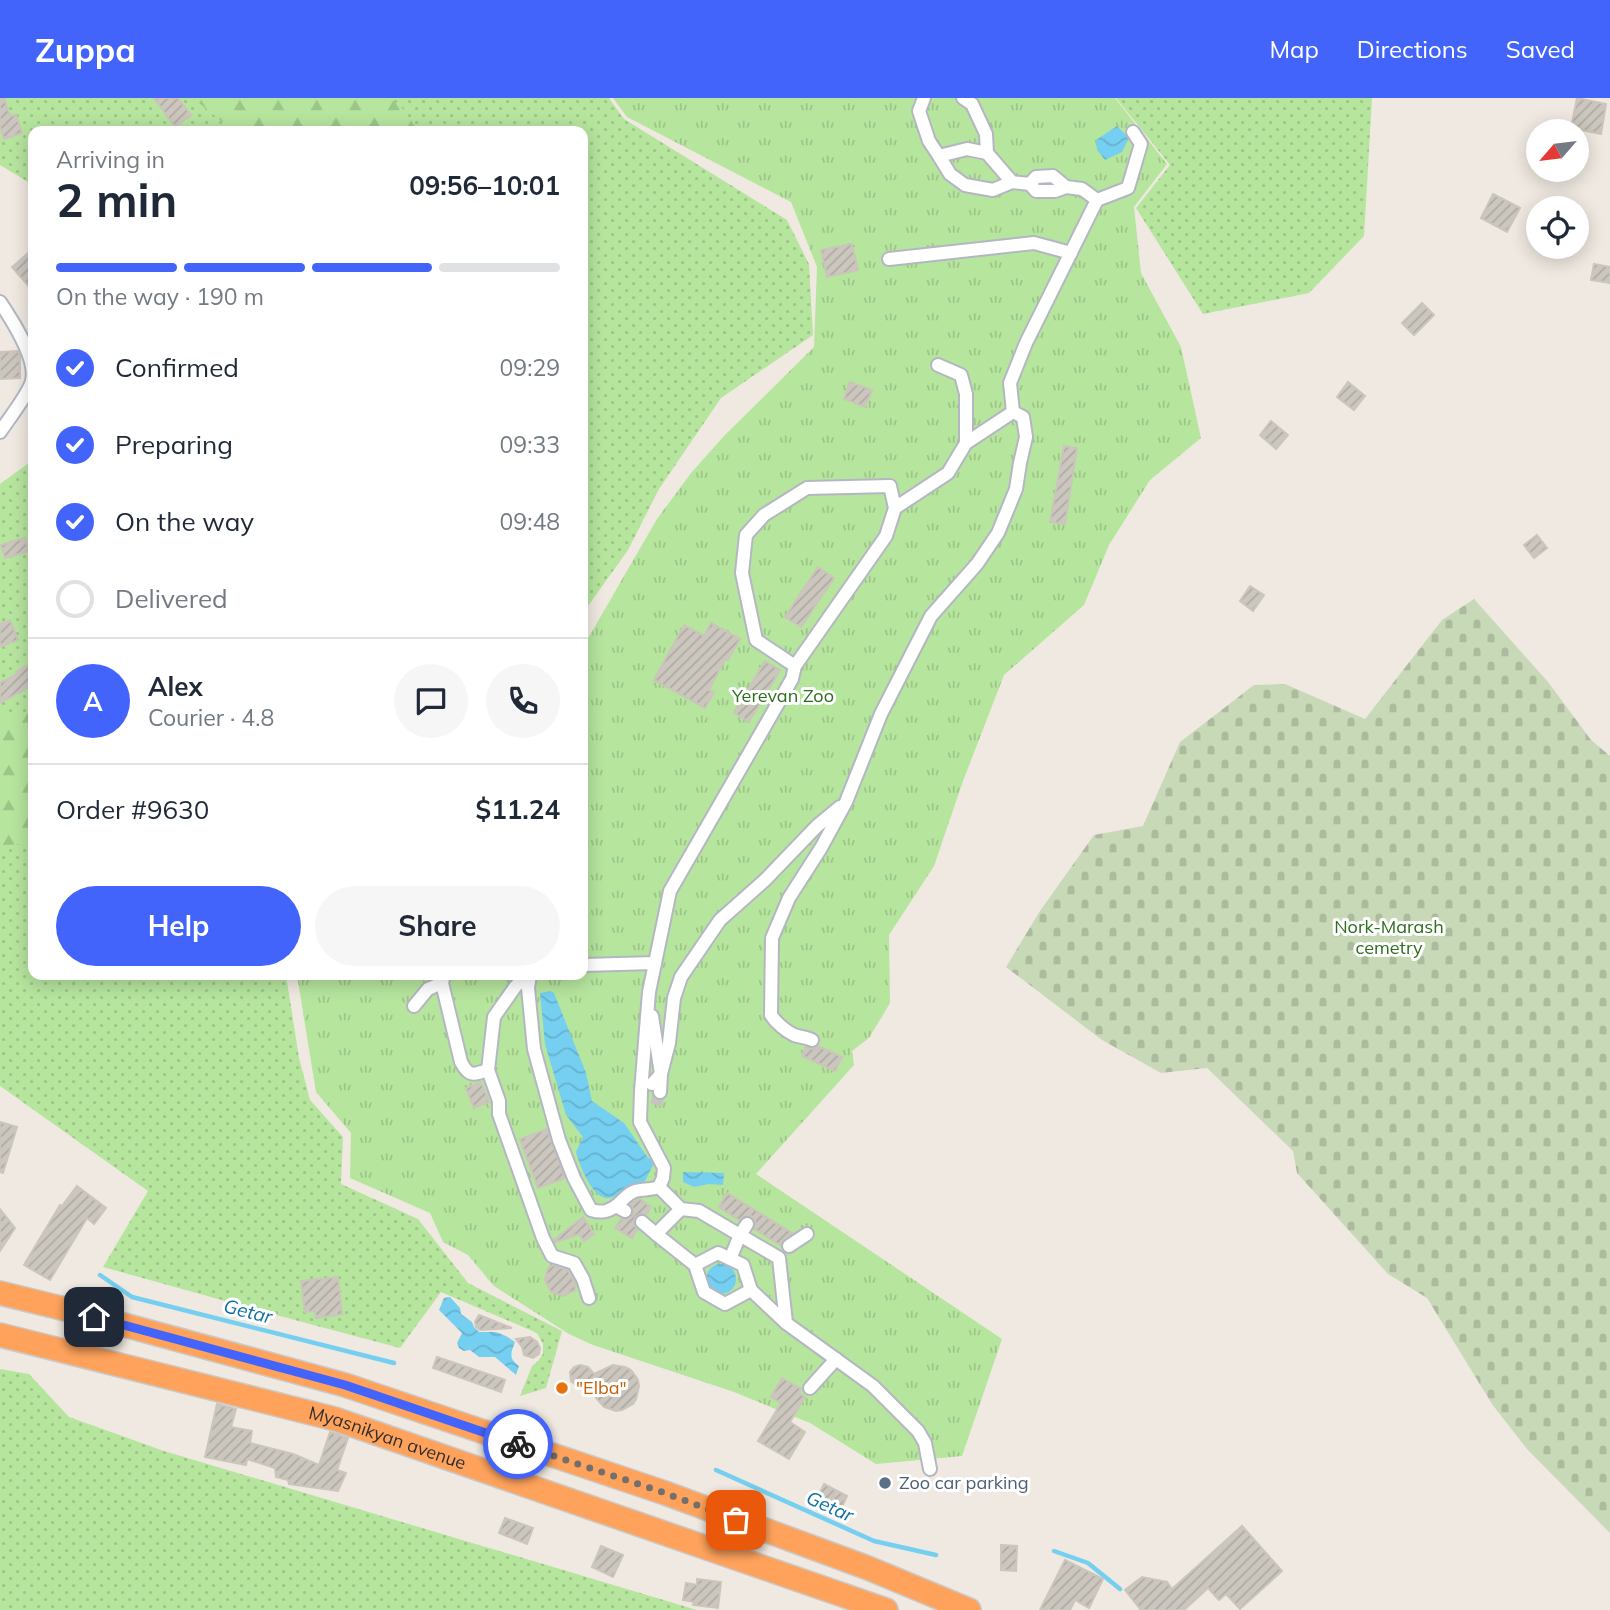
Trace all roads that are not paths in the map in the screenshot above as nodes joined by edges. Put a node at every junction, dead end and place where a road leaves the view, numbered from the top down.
1 (924, 98) edge
2 (963, 98) edge
3 (1133, 132) dead end
4 (987, 153) junction
5 (939, 156) junction
6 (1012, 181) junction
7 (1097, 200) junction
8 (1071, 253) junction
9 (889, 259) dead end
10 (0, 302) edge
11 (28, 355) edge
12 (938, 365) dead end
13 (28, 388) edge
14 (1013, 412) junction
15 (0, 432) edge
16 (966, 443) junction
17 (895, 508) junction
18 (795, 666) junction
19 (846, 803) junction
20 (655, 963) junction
21 (588, 965) edge
22 (442, 980) edge
23 (443, 980) edge
24 (522, 980) edge
25 (528, 980) edge
26 (649, 992) junction
27 (414, 1006) dead end
28 (812, 1040) dead end
29 (488, 1070) junction
30 (659, 1187) junction
31 (678, 1206) junction
32 (642, 1222) dead end
33 (743, 1230) junction
34 (656, 1234) junction
35 (807, 1234) dead end
36 (779, 1258) junction
37 (730, 1259) junction
38 (695, 1265) junction
39 (751, 1290) junction
40 (0, 1293) edge
41 (589, 1298) dead end
42 (786, 1323) junction
43 (0, 1335) edge
44 (836, 1359) junction
45 (810, 1388) dead end
46 (930, 1469) dead end
47 (886, 1610) edge
48 (969, 1610) edge

1 - 5 street
2 - 4 street
3 - 7 street
4 - 5 street
4 - 6 street
5 - 6 street
6 - 7 street
7 - 8 street
8 - 9 street
8 - 14 street
10 - 11 street
12 - 16 street
13 - 15 street
14 - 16 street
14 - 19 street
16 - 17 street
17 - 18 street
17 - 18 street
18 - 20 street
19 - 26 street
19 - 28 street
20 - 21 street
20 - 26 street
22 - 27 street
23 - 29 street
24 - 29 street
25 - 30 street
26 - 30 street
29 - 41 street
30 - 31 street
31 - 33 street
31 - 34 street
32 - 34 street
33 - 36 street
33 - 37 street
34 - 38 street
35 - 36 street
36 - 42 street
37 - 38 street
37 - 39 street
38 - 39 street
39 - 42 street
40 - 48 highway, Myasnikyan avenue
42 - 44 street
43 - 47 highway, Myasnikyan avenue
44 - 45 street
44 - 46 street

